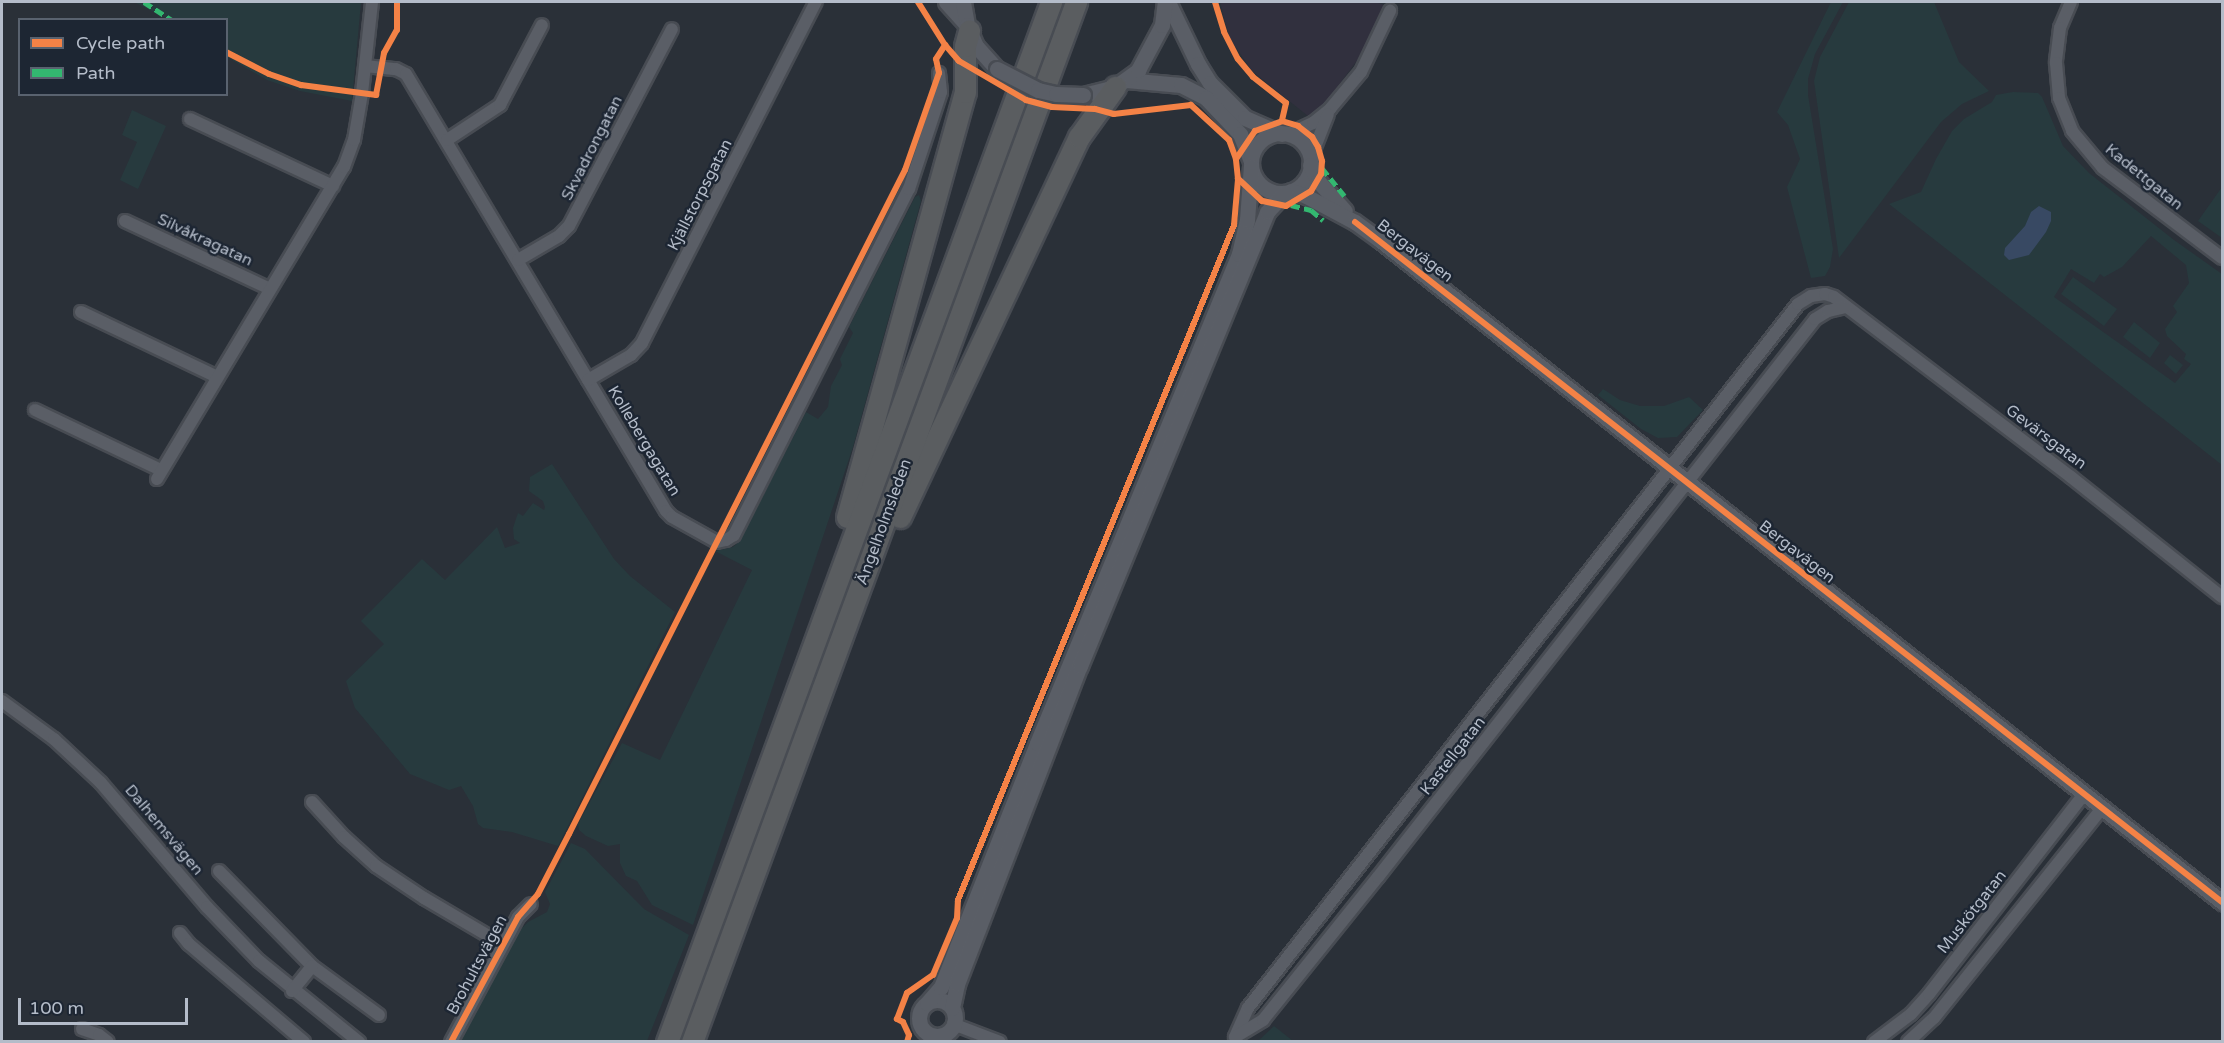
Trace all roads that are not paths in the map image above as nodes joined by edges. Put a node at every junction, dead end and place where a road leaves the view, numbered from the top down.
1 (372, 2) edge
2 (816, 2) edge
3 (946, 2) edge
4 (963, 2) edge
5 (1051, 2) edge
6 (1076, 2) edge
7 (1166, 2) edge
8 (2071, 2) edge
9 (1390, 11) dead end
10 (542, 25) dead end
11 (968, 28) junction
12 (672, 29) dead end
13 (365, 66) junction
14 (939, 73) dead end
15 (1120, 84) junction
16 (1330, 109) junction
17 (190, 119) dead end
18 (1285, 134) junction
19 (447, 140) junction
20 (1310, 163) junction
21 (1251, 164) junction
22 (333, 186) junction
23 (1288, 192) junction
24 (125, 221) dead end
25 (1355, 222) junction
26 (2223, 258) edge
27 (518, 260) junction
28 (270, 289) junction
29 (1846, 307) junction
30 (81, 312) dead end
31 (217, 377) junction
32 (588, 380) junction
33 (35, 410) dead end
34 (1669, 469) junction
35 (1686, 483) junction
36 (2223, 597) edge
37 (846, 625) junction
38 (798, 686) junction
39 (2, 701) edge
40 (2085, 793) junction
41 (312, 802) dead end
42 (2103, 807) junction
43 (219, 871) dead end
44 (2223, 902) edge
45 (531, 904) dead end
46 (180, 933) dead end
47 (502, 944) junction
48 (312, 966) junction
49 (292, 990) junction
50 (927, 1003) junction
51 (379, 1015) dead end
52 (952, 1016) junction
53 (920, 1023) junction
54 (82, 1029) dead end
55 (940, 1038) edge
56 (1232, 1039) edge
57 (354, 1040) edge
58 (108, 1041) edge
59 (304, 1041) edge
60 (451, 1041) edge
61 (667, 1041) edge
62 (692, 1041) edge
63 (921, 1041) edge
64 (1000, 1041) edge
65 (1875, 1041) edge
66 (1908, 1041) edge

1 - 13 street
2 - 32 street, Kjällstorpsgatan
3 - 11 street
4 - 11 street
5 - 38 highway, Ängelholmsleden
6 - 37 highway, Ängelholmsleden
7 - 15 street
7 - 18 street
8 - 26 street, Kadettgatan
9 - 16 street
10 - 19 street
11 - 15 street, bridge
11 - 38 highway
12 - 27 street, Skvadrongatan
13 - 19 street, Kollebergagatan
13 - 22 street
14 - 32 street, Kollebergagatan
15 - 21 street
15 - 37 highway
16 - 18 street
16 - 20 street
17 - 22 street
18 - 20 street
18 - 21 street
19 - 27 street, Kollebergagatan
20 - 23 street
20 - 25 street, Bergavägen
21 - 23 street
21 - 50 street
22 - 28 street
23 - 25 street, Bergavägen
23 - 52 street
24 - 28 street, Silvåkragatan
25 - 34 street, Bergavägen
27 - 32 street, Kollebergagatan
28 - 31 street
29 - 34 street, Gevärsgatan
29 - 35 street
29 - 36 street, Gevärsgatan
30 - 31 street
31 - 33 street
34 - 35 street, Bergavägen
34 - 56 street, Kastellgatan
35 - 40 street, Bergavägen
35 - 56 street, Kastellgatan
37 - 62 highway, Ängelholmsleden
38 - 61 highway, Ängelholmsleden
39 - 49 street, Dalhemsvägen
40 - 42 street, Bergavägen
40 - 65 street, Muskötgatan
41 - 47 street, Brohultsvägen
42 - 44 street, Bergavägen
42 - 66 street
43 - 48 street, Dalhemsvägen
45 - 47 street, Brohultsvägen
46 - 59 street
47 - 60 street, Brohultsvägen
48 - 49 street
48 - 51 street, Dalhemsvägen
49 - 57 street, Dalhemsvägen
50 - 52 street
50 - 53 street
52 - 55 street
52 - 64 street
53 - 55 street
53 - 63 street
54 - 58 street

